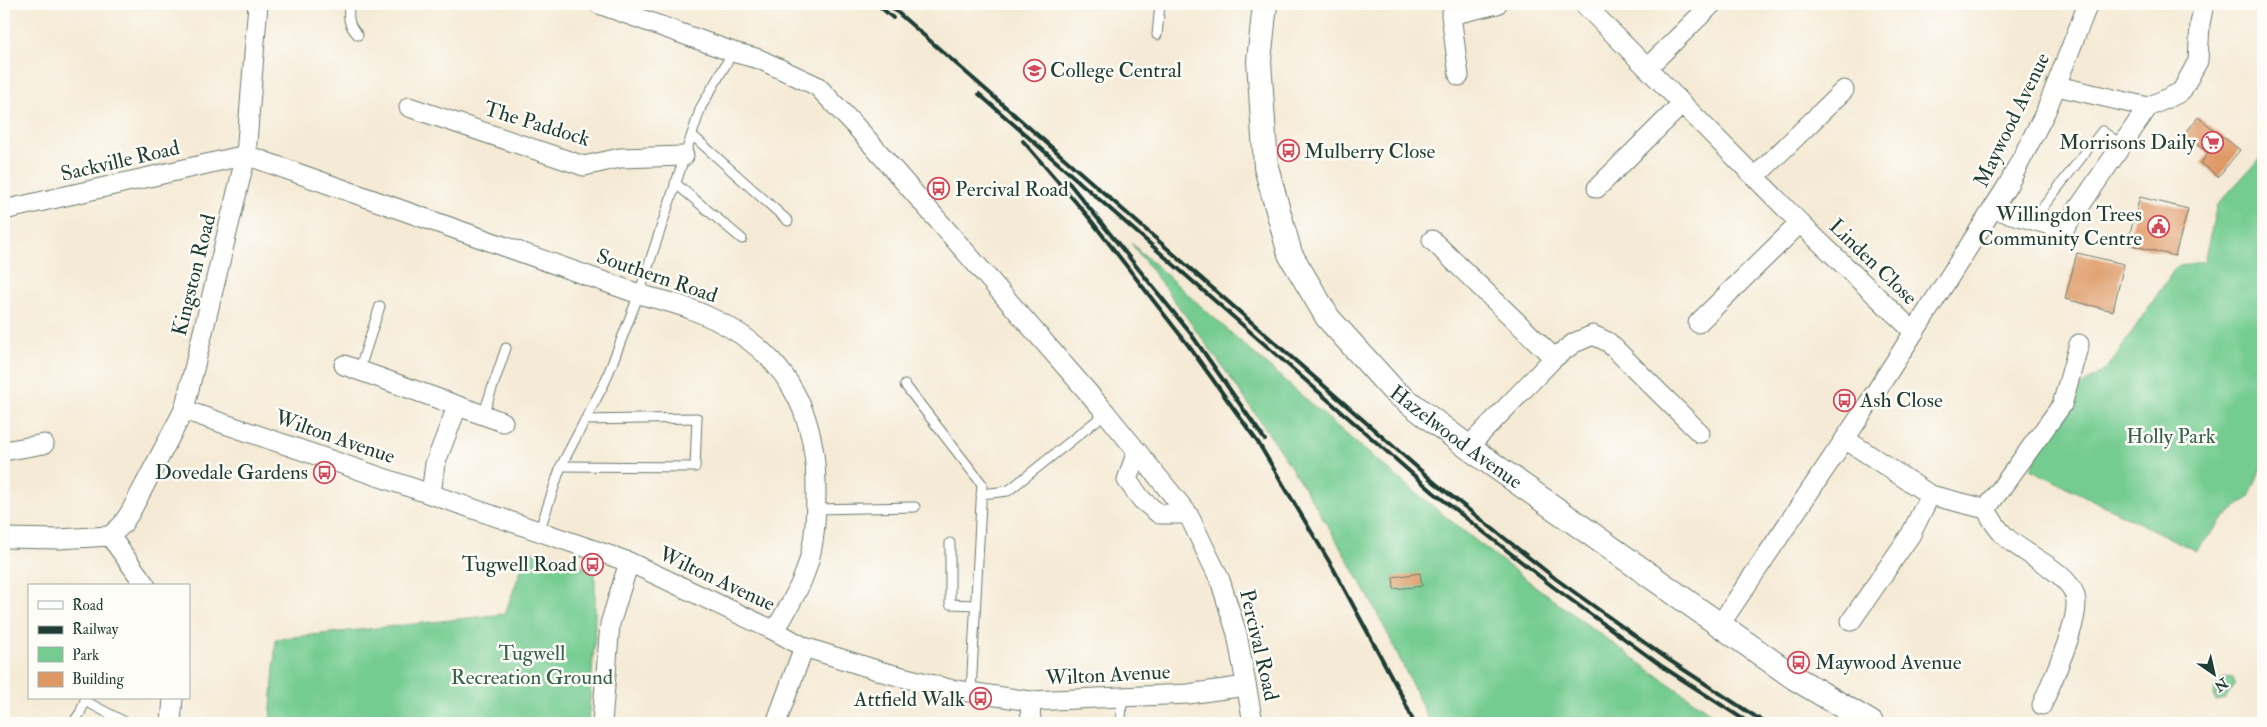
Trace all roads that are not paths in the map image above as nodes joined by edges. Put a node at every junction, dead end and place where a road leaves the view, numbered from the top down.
1 (258, 4) edge
2 (349, 4) edge
3 (599, 4) edge
4 (1160, 4) edge
5 (1265, 4) edge
6 (1497, 4) edge
7 (1584, 4) edge
8 (1712, 4) edge
9 (2088, 4) edge
10 (2204, 4) edge
11 (358, 35) dead end
12 (1157, 35) dead end
13 (734, 52) junction
14 (1648, 67) junction
15 (1459, 76) dead end
16 (2057, 86) junction
17 (1844, 90) dead end
18 (1682, 104) junction
19 (410, 106) dead end
20 (2148, 108) junction
21 (692, 135) junction
22 (2122, 145) junction
23 (246, 155) junction
24 (684, 156) junction
25 (1756, 176) junction
26 (675, 183) junction
27 (1596, 188) dead end
28 (1994, 209) junction
29 (4, 210) edge
30 (2033, 220) junction
31 (788, 221) dead end
32 (1800, 223) junction
33 (742, 239) dead end
34 (1432, 240) dead end
35 (638, 294) junction
36 (380, 306) dead end
37 (1698, 323) dead end
38 (1914, 332) junction
39 (2079, 344) dead end
40 (506, 348) dead end
41 (1554, 358) junction
42 (351, 368) joint
43 (905, 385) dead end
44 (457, 407) junction
45 (184, 410) junction
46 (1106, 413) junction
47 (483, 416) junction
48 (585, 420) junction
49 (503, 422) dead end
50 (1700, 433) dead end
51 (1845, 439) junction
52 (44, 444) dead end
53 (1468, 447) junction
54 (4, 451) edge
55 (1137, 451) junction
56 (561, 466) junction
57 (431, 494) junction
58 (981, 494) junction
59 (1930, 495) junction
60 (915, 507) dead end
61 (816, 509) junction
62 (1986, 509) junction
63 (1188, 514) junction
64 (539, 532) junction
65 (110, 536) junction
66 (4, 538) edge
67 (950, 543) dead end
68 (629, 562) junction
69 (145, 584) edge
70 (975, 605) junction
71 (1850, 621) dead end
72 (1719, 626) junction
73 (776, 631) junction
74 (804, 647) junction
75 (1246, 686) junction
76 (971, 692) junction
77 (1122, 698) junction
78 (85, 700) edge
79 (173, 700) edge
80 (1030, 701) junction
81 (2042, 705) dead end
82 (73, 723) edge
83 (127, 723) edge
84 (171, 723) edge
85 (602, 723) edge
86 (776, 723) edge
87 (1032, 723) edge
88 (1121, 723) edge
89 (1253, 723) edge
90 (1871, 723) edge

1 - 23 street, Kingston Road
2 - 11 lane
3 - 13 street, Percival Road
4 - 12 lane
5 - 53 street, Hazelwood Avenue
6 - 15 street
7 - 14 street, Linden Close
8 - 14 street
9 - 16 street, Maywood Avenue
10 - 20 street
13 - 21 lane
13 - 46 street, Percival Road
14 - 18 street, Linden Close
16 - 20 street
16 - 28 street, Maywood Avenue
17 - 25 street
18 - 25 street, Linden Close
18 - 27 street
19 - 24 street, The Paddock
20 - 22 street
21 - 24 lane
21 - 31 lane
22 - 30 street
22 - 30 lane
23 - 29 street, Sackville Road
23 - 35 street, Southern Road
23 - 45 street, Kingston Road
24 - 26 lane
25 - 32 street, Linden Close
26 - 33 lane
26 - 35 lane
28 - 30 street
28 - 38 street, Maywood Avenue
32 - 37 street, Linden Close
32 - 38 street, Linden Close
34 - 41 street
35 - 48 lane
35 - 61 street, Southern Road
36 - 42 lane
38 - 51 street, Maywood Avenue
39 - 62 street
40 - 47 lane
41 - 50 street
41 - 53 street
42 - 44 street
43 - 58 lane
44 - 47 street
44 - 57 street
45 - 57 street, Wilton Avenue
45 - 65 street, Kingston Road
46 - 55 street, Percival Road
46 - 58 lane
47 - 49 street
48 - 56 lane
48 - 56 lane
51 - 59 street
51 - 72 street, Maywood Avenue
52 - 54 street
53 - 72 street, Hazelwood Avenue
55 - 63 street, Percival Road
55 - 63 street
56 - 64 lane
57 - 64 street, Wilton Avenue
58 - 70 lane
59 - 62 street
59 - 71 street
60 - 61 lane
61 - 73 street, Southern Road
62 - 81 street
63 - 75 street, Percival Road
64 - 68 street, Wilton Avenue
65 - 66 street
65 - 69 street
67 - 70 lane
68 - 73 street, Wilton Avenue
68 - 85 street
70 - 76 lane
72 - 90 street, Hazelwood Avenue
73 - 74 street, Wilton Avenue
74 - 76 street, Wilton Avenue
74 - 86 street
75 - 77 street, Wilton Avenue
75 - 89 street, Percival Road
76 - 80 street, Wilton Avenue
77 - 80 street, Wilton Avenue
77 - 88 lane
78 - 82 lane
78 - 83 lane
79 - 84 street
80 - 87 street

